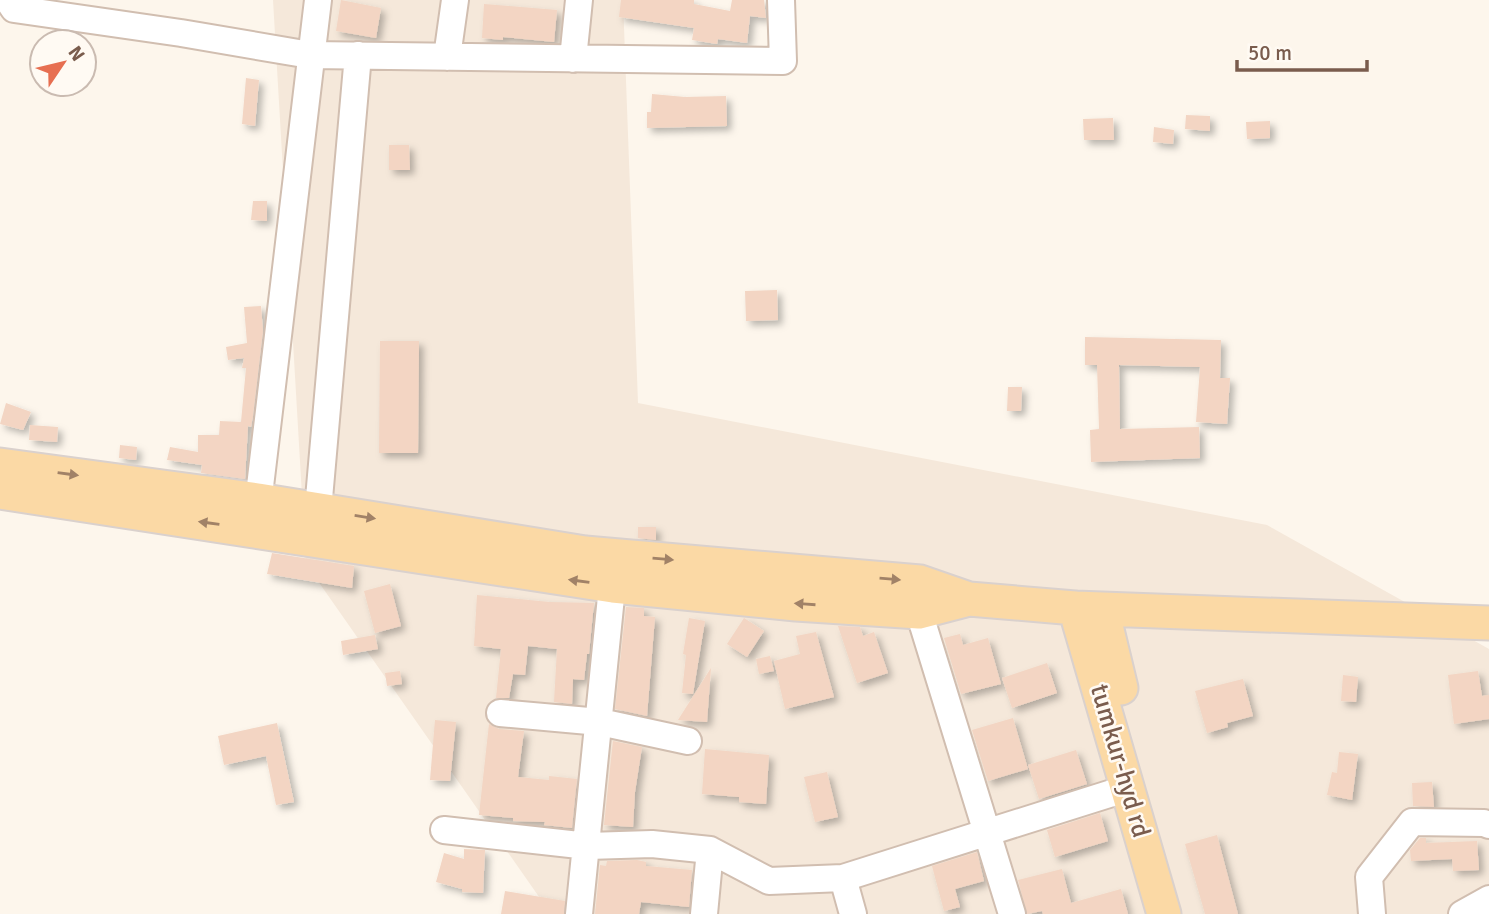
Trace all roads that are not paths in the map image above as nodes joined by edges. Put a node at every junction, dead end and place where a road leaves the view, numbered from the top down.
1 (8, 0) edge
2 (318, 0) edge
3 (455, 0) edge
4 (579, 0) edge
5 (781, 0) edge
6 (310, 55) junction
7 (358, 55) junction
8 (447, 57) junction
9 (573, 59) junction
10 (0, 465) edge
11 (0, 492) edge
12 (318, 510) junction
13 (257, 515) junction
14 (614, 570) junction
15 (969, 600) junction
16 (1089, 608) junction
17 (919, 612) junction
18 (1489, 623) edge
19 (500, 713) dead end
20 (600, 722) junction
21 (688, 741) dead end
22 (1128, 788) junction
23 (1489, 825) edge
24 (444, 830) dead end
25 (988, 831) junction
26 (588, 846) junction
27 (710, 850) junction
28 (843, 878) junction
29 (1489, 899) edge
30 (579, 914) edge
31 (704, 914) edge
32 (853, 914) edge
33 (1013, 914) edge
34 (1164, 914) edge
35 (1182, 914) edge
36 (1372, 914) edge
37 (1462, 914) edge

1 - 6 street
2 - 6 street
3 - 8 street
4 - 9 street
5 - 9 street
6 - 7 street
6 - 13 street
7 - 8 street
7 - 12 street
8 - 9 street
10 -> 13 main road
13 -> 11 main road
12 - 13 main road
12 -> 14 main road
14 -> 13 main road
14 -> 15 main road
17 -> 14 main road
14 - 20 street
15 - 16 main road
15 - 17 main road
16 - 18 main road
16 - 22 main road, tumkur-hyd rd
16 - 35 main road, tumkur-hyd rd
17 - 25 street
19 - 20 street
20 - 21 street
20 - 26 street
22 - 25 street
22 - 34 main road, tumkur-hyd rd
23 - 36 street
24 - 26 street
25 - 28 street
25 - 33 street
26 - 27 street
26 - 30 street
27 - 28 street
27 - 31 street
28 - 32 street
29 - 37 street

